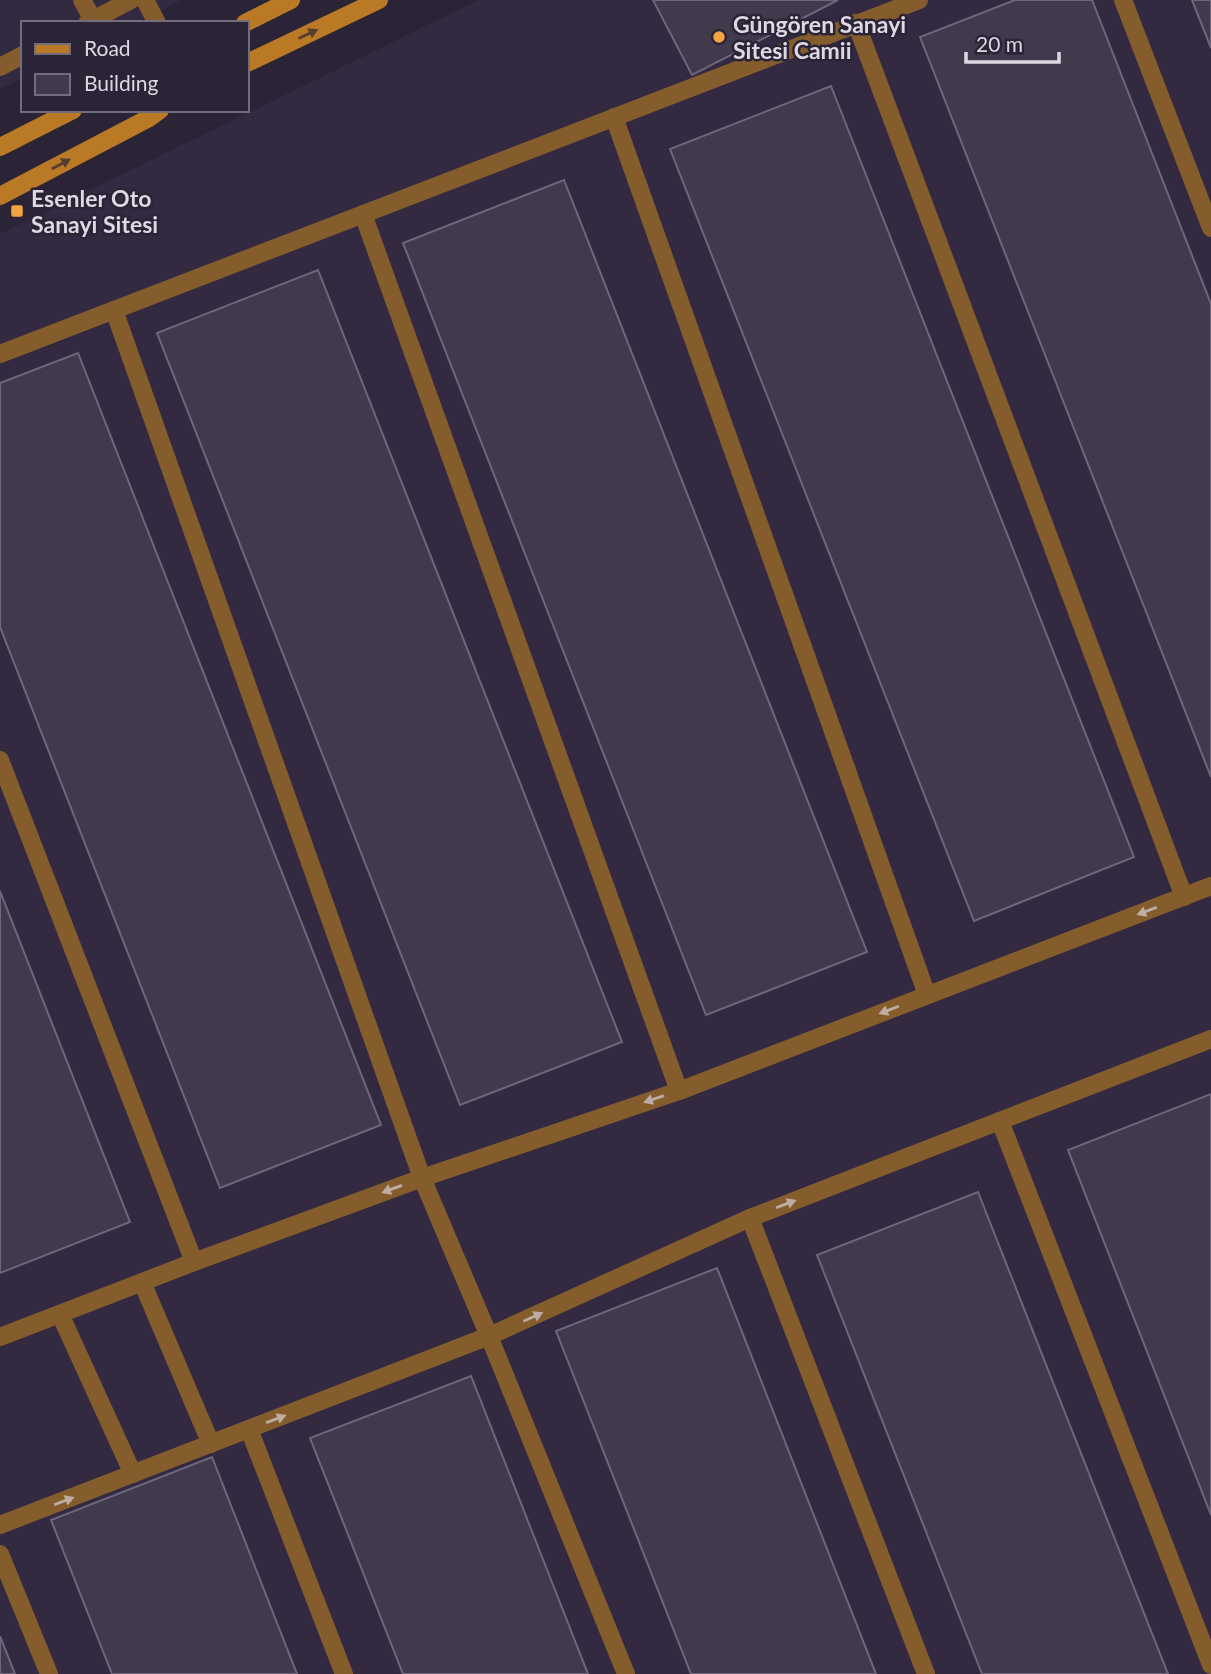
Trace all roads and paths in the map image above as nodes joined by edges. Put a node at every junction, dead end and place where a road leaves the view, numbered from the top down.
1 (82, 0) edge
2 (131, 0) edge
3 (145, 0) edge
4 (291, 0) edge
5 (379, 0) edge
6 (919, 0) edge
7 (1123, 0) edge
8 (92, 21) edge
9 (94, 21) edge
10 (156, 21) edge
11 (248, 21) edge
12 (856, 23) junction
13 (21, 56) edge
14 (248, 63) edge
15 (0, 67) edge
16 (69, 112) edge
17 (151, 113) edge
18 (614, 117) junction
19 (0, 148) edge
20 (0, 195) edge
21 (363, 214) junction
22 (1211, 228) edge
23 (114, 310) junction
24 (0, 354) edge
25 (0, 760) edge
26 (1211, 886) edge
27 (1184, 897) junction
28 (927, 996) junction
29 (1211, 1039) edge
30 (679, 1091) junction
31 (1000, 1121) junction
32 (422, 1178) junction
33 (750, 1218) junction
34 (194, 1262) junction
35 (142, 1282) junction
36 (60, 1314) junction
37 (489, 1336) junction
38 (0, 1337) edge
39 (250, 1429) junction
40 (211, 1444) junction
41 (133, 1474) junction
42 (0, 1525) edge
43 (0, 1554) edge
44 (1211, 1665) edge
45 (49, 1674) edge
46 (344, 1674) edge
47 (626, 1674) edge
48 (926, 1674) edge

1 - 8 street
2 - 9 street
3 - 10 street
4 - 11 main road
14 -> 5 main road
6 - 12 street
7 - 22 street
12 - 18 street
12 - 27 street
13 - 15 street
16 - 19 main road
20 -> 17 main road
18 - 21 street
18 - 28 street
21 - 23 street
21 - 30 street
23 - 24 street
23 - 32 street
25 - 34 street
26 - 27 street
27 -> 28 street
28 -> 30 street
29 - 31 street
30 -> 32 street
33 -> 31 street
31 - 44 street
32 -> 34 street
32 - 37 street
37 -> 33 street
33 - 48 street
34 - 35 street
35 - 36 street
35 - 40 street
36 - 38 street
36 - 41 street
39 -> 37 street
37 - 47 street
39 - 40 street
39 - 46 street
40 - 41 street
42 -> 41 street
43 - 45 street

